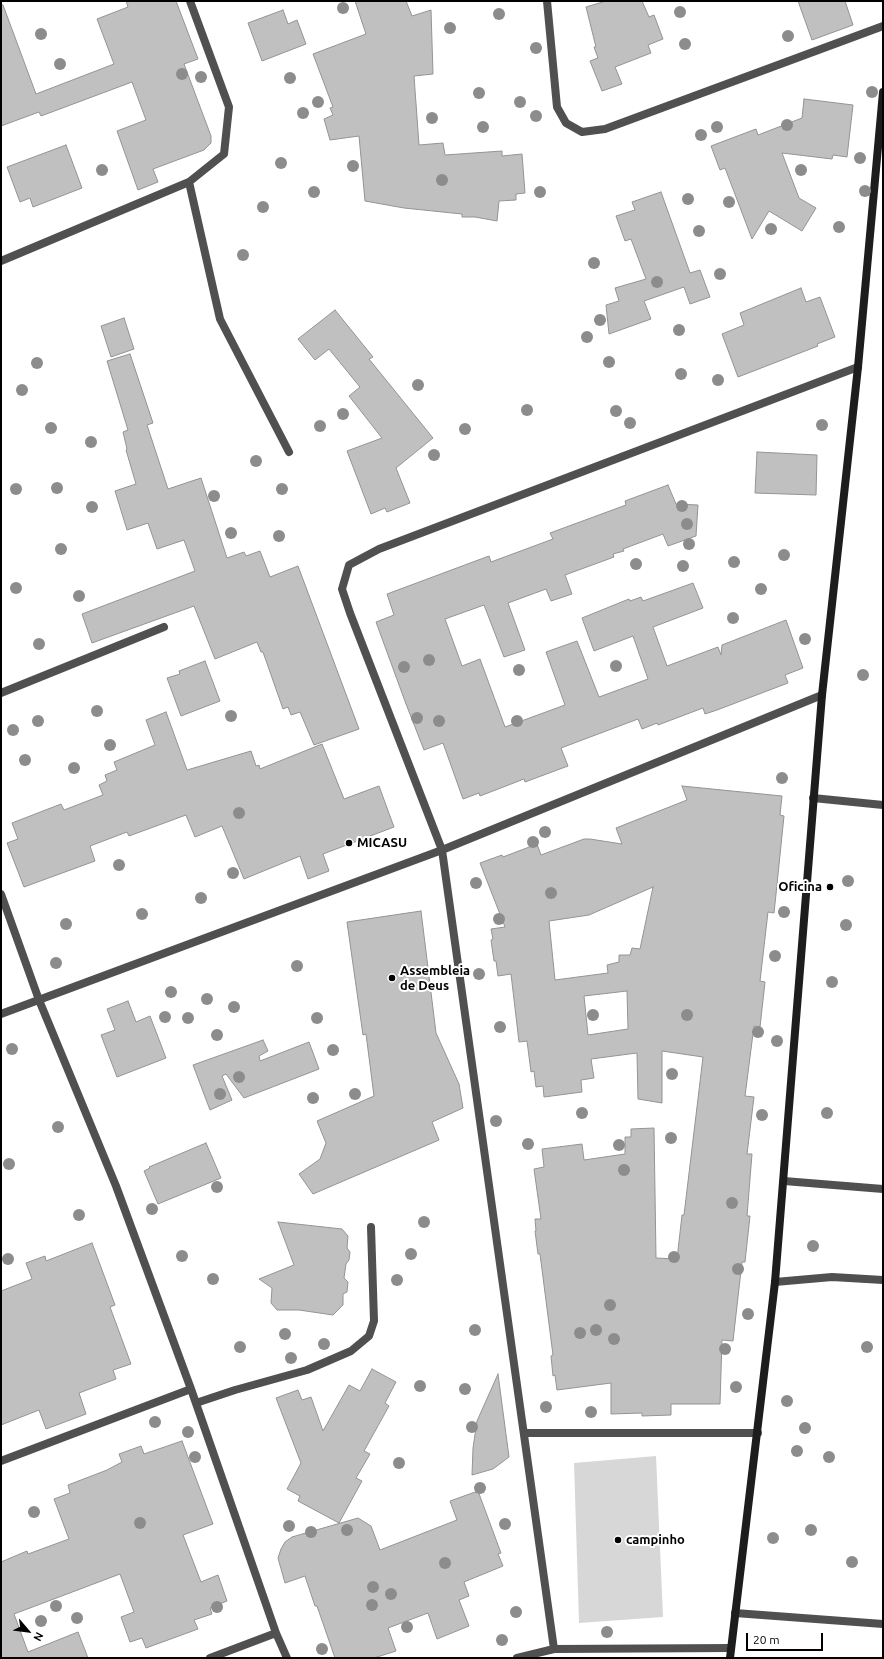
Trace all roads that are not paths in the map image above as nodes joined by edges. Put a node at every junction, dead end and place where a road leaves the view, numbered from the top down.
1 (190, 1) edge
2 (547, 1) edge
3 (883, 26) edge
4 (883, 92) edge
5 (189, 182) junction
6 (1, 261) edge
7 (858, 367) junction
8 (289, 452) dead end
9 (164, 627) dead end
10 (1, 693) edge
11 (822, 695) junction
12 (813, 798) junction
13 (883, 805) edge
14 (442, 850) junction
15 (1, 894) edge
16 (39, 1000) junction
17 (1, 1014) edge
18 (784, 1181) junction
19 (883, 1189) edge
20 (371, 1227) dead end
21 (883, 1280) edge
22 (776, 1282) junction
23 (191, 1389) junction
24 (196, 1404) junction
25 (524, 1433) junction
26 (758, 1433) junction
27 (1, 1462) edge
28 (735, 1613) junction
29 (883, 1624) edge
30 (276, 1633) junction
31 (731, 1648) junction
32 (554, 1649) junction
33 (210, 1658) edge
34 (287, 1658) edge
35 (517, 1658) edge
36 (730, 1658) edge

1 - 5 street
2 - 3 street
4 - 7 street
5 - 6 street
5 - 8 street
7 - 11 street
7 - 14 street
9 - 10 street
11 - 12 street
11 - 14 street
12 - 13 street
12 - 18 street
14 - 16 street
14 - 25 street
15 - 16 street
16 - 17 street
16 - 23 street
18 - 19 street
18 - 22 street
20 - 24 street
21 - 22 street
22 - 26 street
23 - 24 street
23 - 27 street
24 - 30 street
25 - 26 street
25 - 32 street
26 - 28 street
28 - 29 street
28 - 31 street
30 - 33 street
30 - 34 street
31 - 32 street
31 - 36 street
32 - 35 street

